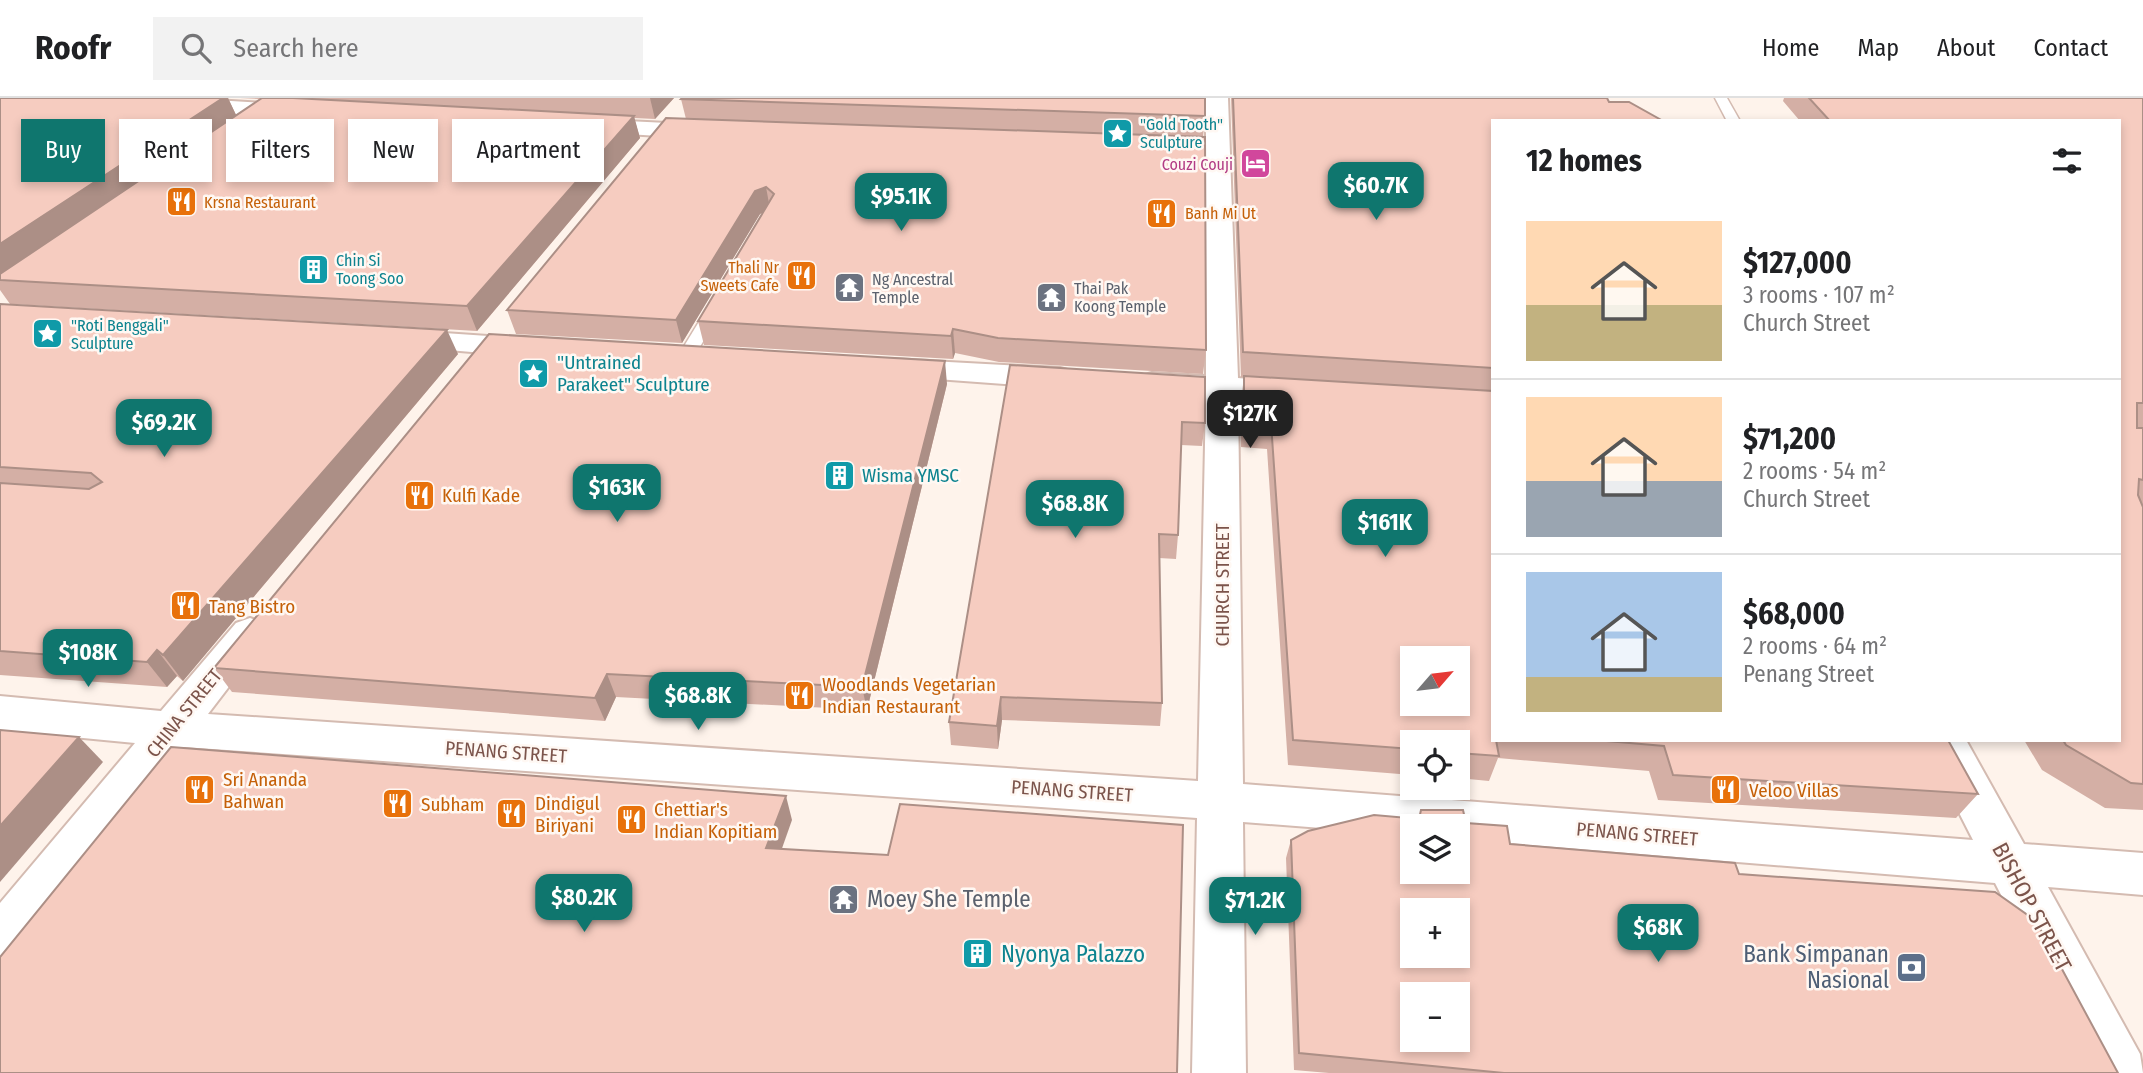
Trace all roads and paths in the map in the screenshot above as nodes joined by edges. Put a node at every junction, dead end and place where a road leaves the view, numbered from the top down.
1 (689, 98) edge
2 (1217, 98) edge
3 (1721, 98) edge
4 (158, 104) edge
5 (275, 104) edge
6 (319, 113) edge
7 (254, 119) edge
8 (1733, 119) edge
9 (604, 127) edge
10 (664, 130) junction
11 (734, 133) edge
12 (1134, 146) edge
13 (1217, 149) junction
14 (639, 162) edge
15 (721, 298) edge
16 (510, 320) edge
17 (370, 337) edge
18 (489, 345) junction
19 (555, 349) edge
20 (687, 356) edge
21 (865, 366) edge
22 (462, 377) edge
23 (1085, 379) edge
24 (1126, 381) edge
25 (1222, 387) junction
26 (1317, 393) edge
27 (268, 611) edge
28 (0, 713) edge
29 (171, 729) junction
30 (1945, 742) edge
31 (1222, 801) junction
32 (2007, 862) junction
33 (2143, 874) edge
34 (0, 940) edge
35 (1219, 1073) edge
36 (2121, 1073) edge

1 - 10 street
2 - 13 street, CHURCH STREET
3 - 8 lane
4 - 5 street
5 - 6 street
5 - 7 street
9 - 10 street
10 - 11 street
10 - 14 street
12 - 13 street
13 - 25 street, CHURCH STREET
15 - 20 lane
16 - 18 street
17 - 18 street
18 - 19 street
18 - 22 street
21 - 23 street
24 - 25 street
25 - 26 street
25 - 31 street, CHURCH STREET
27 - 29 street, CHINA STREET
28 - 29 street, PENANG STREET
29 - 31 street, PENANG STREET
29 - 34 street, CHINA STREET
30 - 32 street, BISHOP STREET
31 - 32 street, PENANG STREET
31 - 35 street, CHURCH STREET
32 - 33 street, PENANG STREET
32 - 36 street, BISHOP STREET

